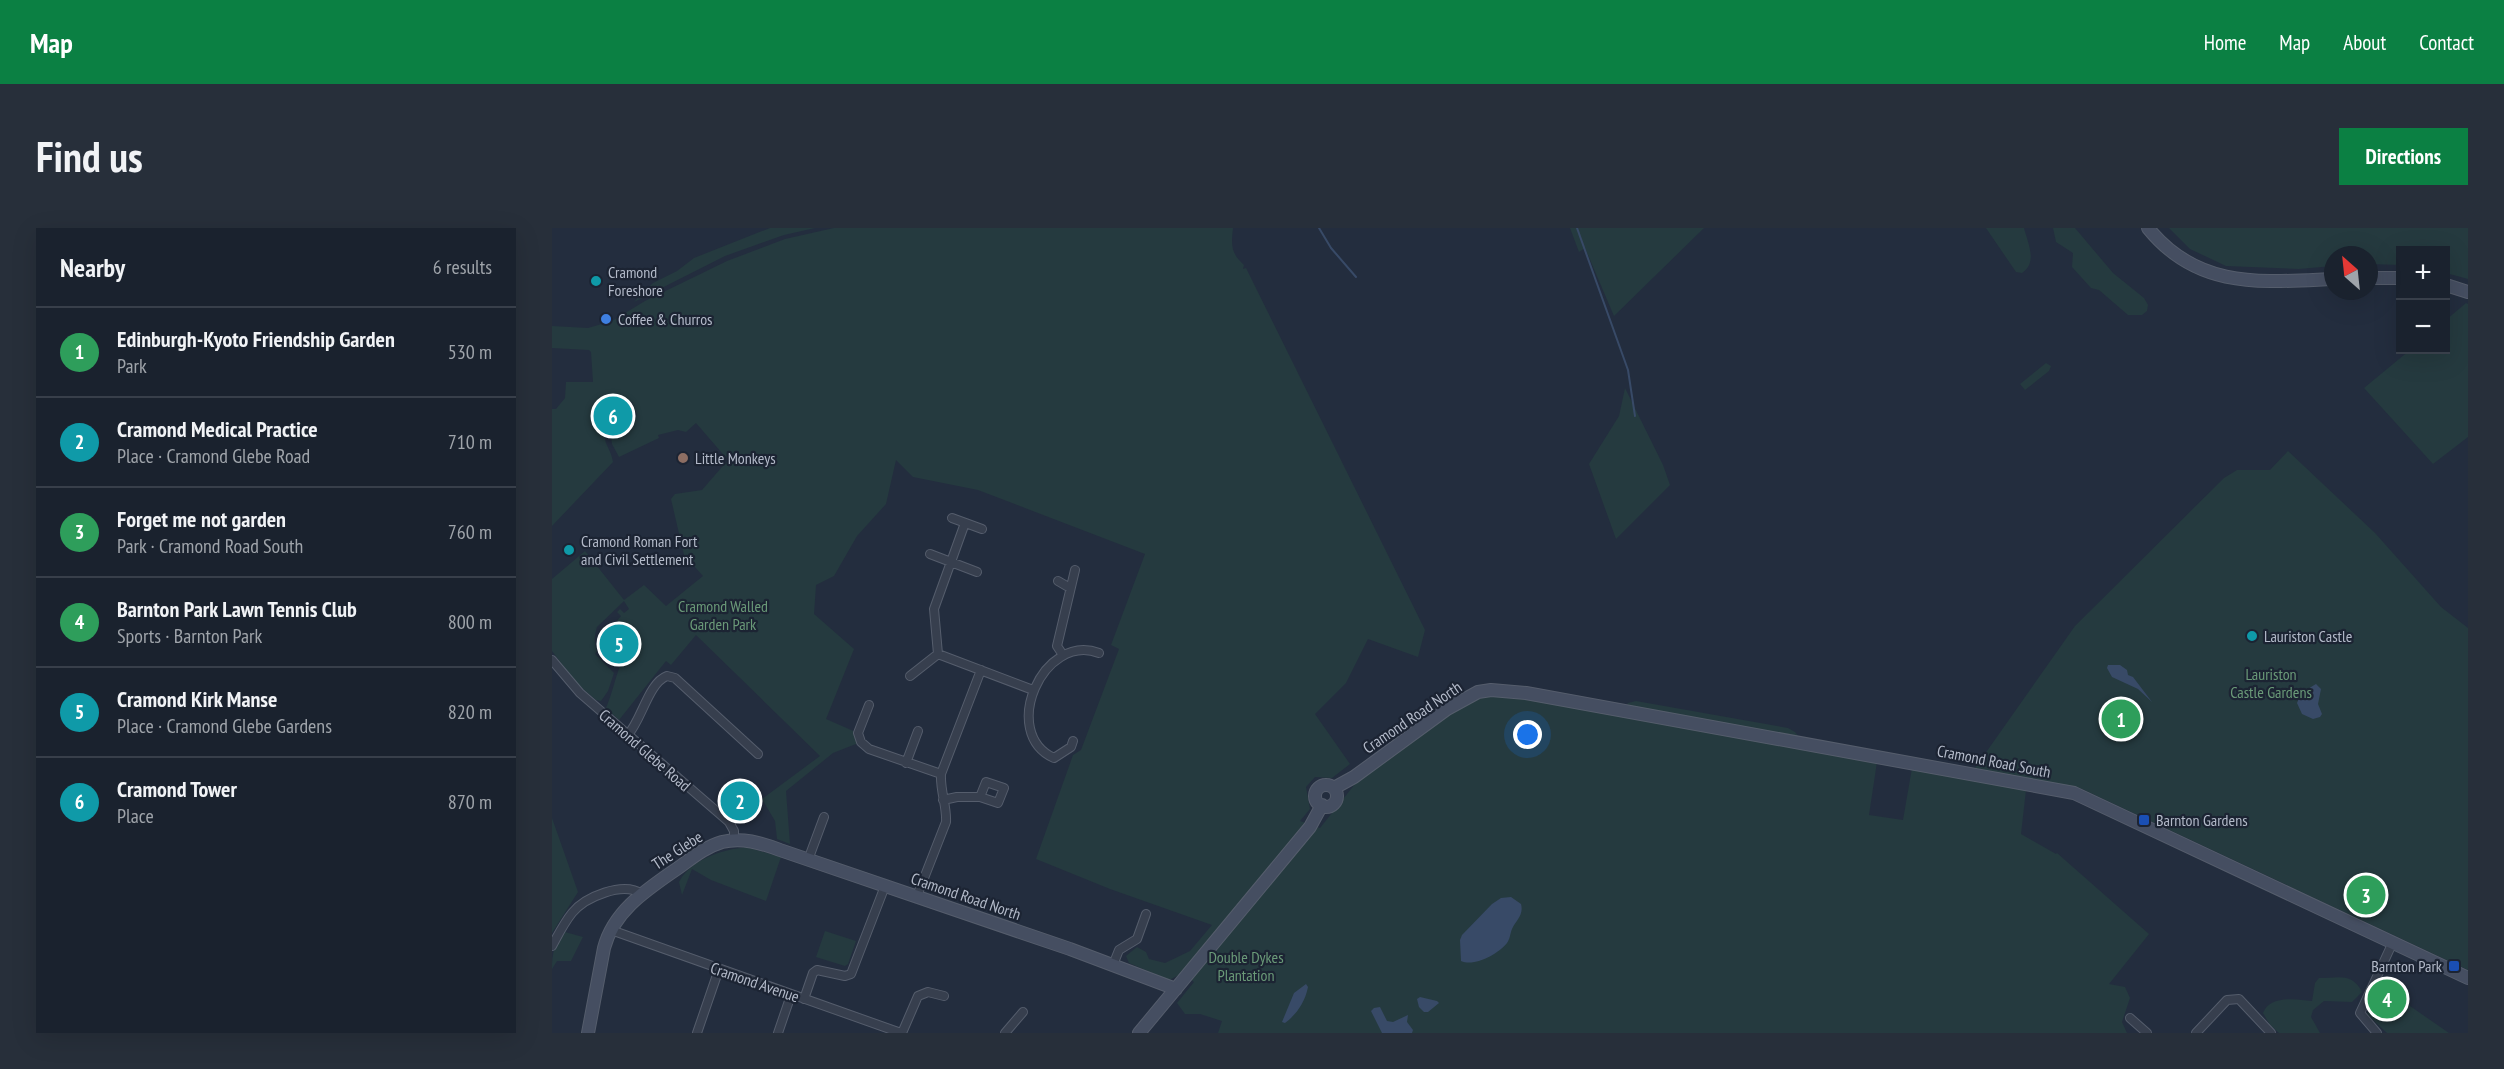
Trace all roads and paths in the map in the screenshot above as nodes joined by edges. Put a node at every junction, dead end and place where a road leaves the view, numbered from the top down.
1 (2148, 228) edge
2 (2378, 278) edge
3 (2396, 278) edge
4 (2324, 279) edge
5 (2450, 287) edge
6 (2468, 292) edge
7 (952, 518) dead end
8 (965, 523) junction
9 (982, 529) dead end
10 (930, 554) dead end
11 (950, 562) junction
12 (1075, 570) dead end
13 (977, 572) dead end
14 (1058, 581) dead end
15 (1070, 588) junction
16 (1099, 653) dead end
17 (938, 654) junction
18 (1063, 655) junction
19 (552, 660) edge
20 (981, 670) junction
21 (910, 676) dead end
22 (1033, 690) junction
23 (1478, 692) joint
24 (869, 705) dead end
25 (918, 731) dead end
26 (627, 736) junction
27 (1073, 741) dead end
28 (758, 754) dead end
29 (906, 763) junction
30 (941, 774) junction
31 (980, 797) dead end
32 (944, 800) junction
33 (824, 818) dead end
34 (734, 840) junction
35 (808, 860) junction
36 (885, 886) junction
37 (642, 894) junction
38 (917, 896) junction
39 (1146, 914) dead end
40 (611, 930) junction
41 (2393, 942) junction
42 (552, 946) edge
43 (1113, 965) junction
44 (719, 969) junction
45 (2468, 978) edge
46 (1176, 989) junction
47 (791, 994) junction
48 (944, 996) dead end
49 (804, 999) junction
50 (1023, 1012) dead end
51 (2130, 1018) dead end
52 (2136, 1029) edge
53 (588, 1033) edge
54 (697, 1033) edge
55 (778, 1033) edge
56 (901, 1033) edge
57 (1005, 1033) edge
58 (1139, 1033) edge
59 (2147, 1033) edge
60 (2196, 1033) edge
61 (2271, 1033) edge
62 (2377, 1033) edge

1 - 4 street
2 - 3 street
5 - 6 street
7 - 8 street
8 - 9 street
8 - 11 street
10 - 11 street
11 - 13 street
11 - 17 street
12 - 15 street
14 - 15 street
15 - 18 street
16 - 18 street
17 - 20 street
17 - 21 street
18 - 22 street
19 - 26 street, Cramond Glebe Road
20 - 22 street
20 - 30 street
22 - 27 street
23 - 41 street, Cramond Road South
23 - 46 street, Cramond Road North
24 - 29 street
25 - 29 street
26 - 28 street
26 - 34 street, Cramond Glebe Road
29 - 30 street
30 - 32 street
31 - 32 street
32 - 38 street
33 - 35 street
34 - 35 street, Cramond Road North
34 - 37 street, The Glebe
35 - 36 street, Cramond Road North
36 - 38 street, Cramond Road North
36 - 49 street
37 - 40 street, The Glebe
37 - 42 street
38 - 43 street, Cramond Road North
39 - 43 street
40 - 44 street, Cramond Avenue
40 - 53 street, The Glebe
41 - 45 street, Cramond Road South
41 - 62 street
43 - 46 street, Cramond Road North
44 - 47 street, Cramond Avenue
44 - 54 street
46 - 58 street
47 - 49 street, Cramond Avenue
47 - 55 street
48 - 56 street, Cramond Avenue
49 - 56 street, Cramond Avenue
50 - 57 street
51 - 52 street
52 - 59 street
60 - 61 street

